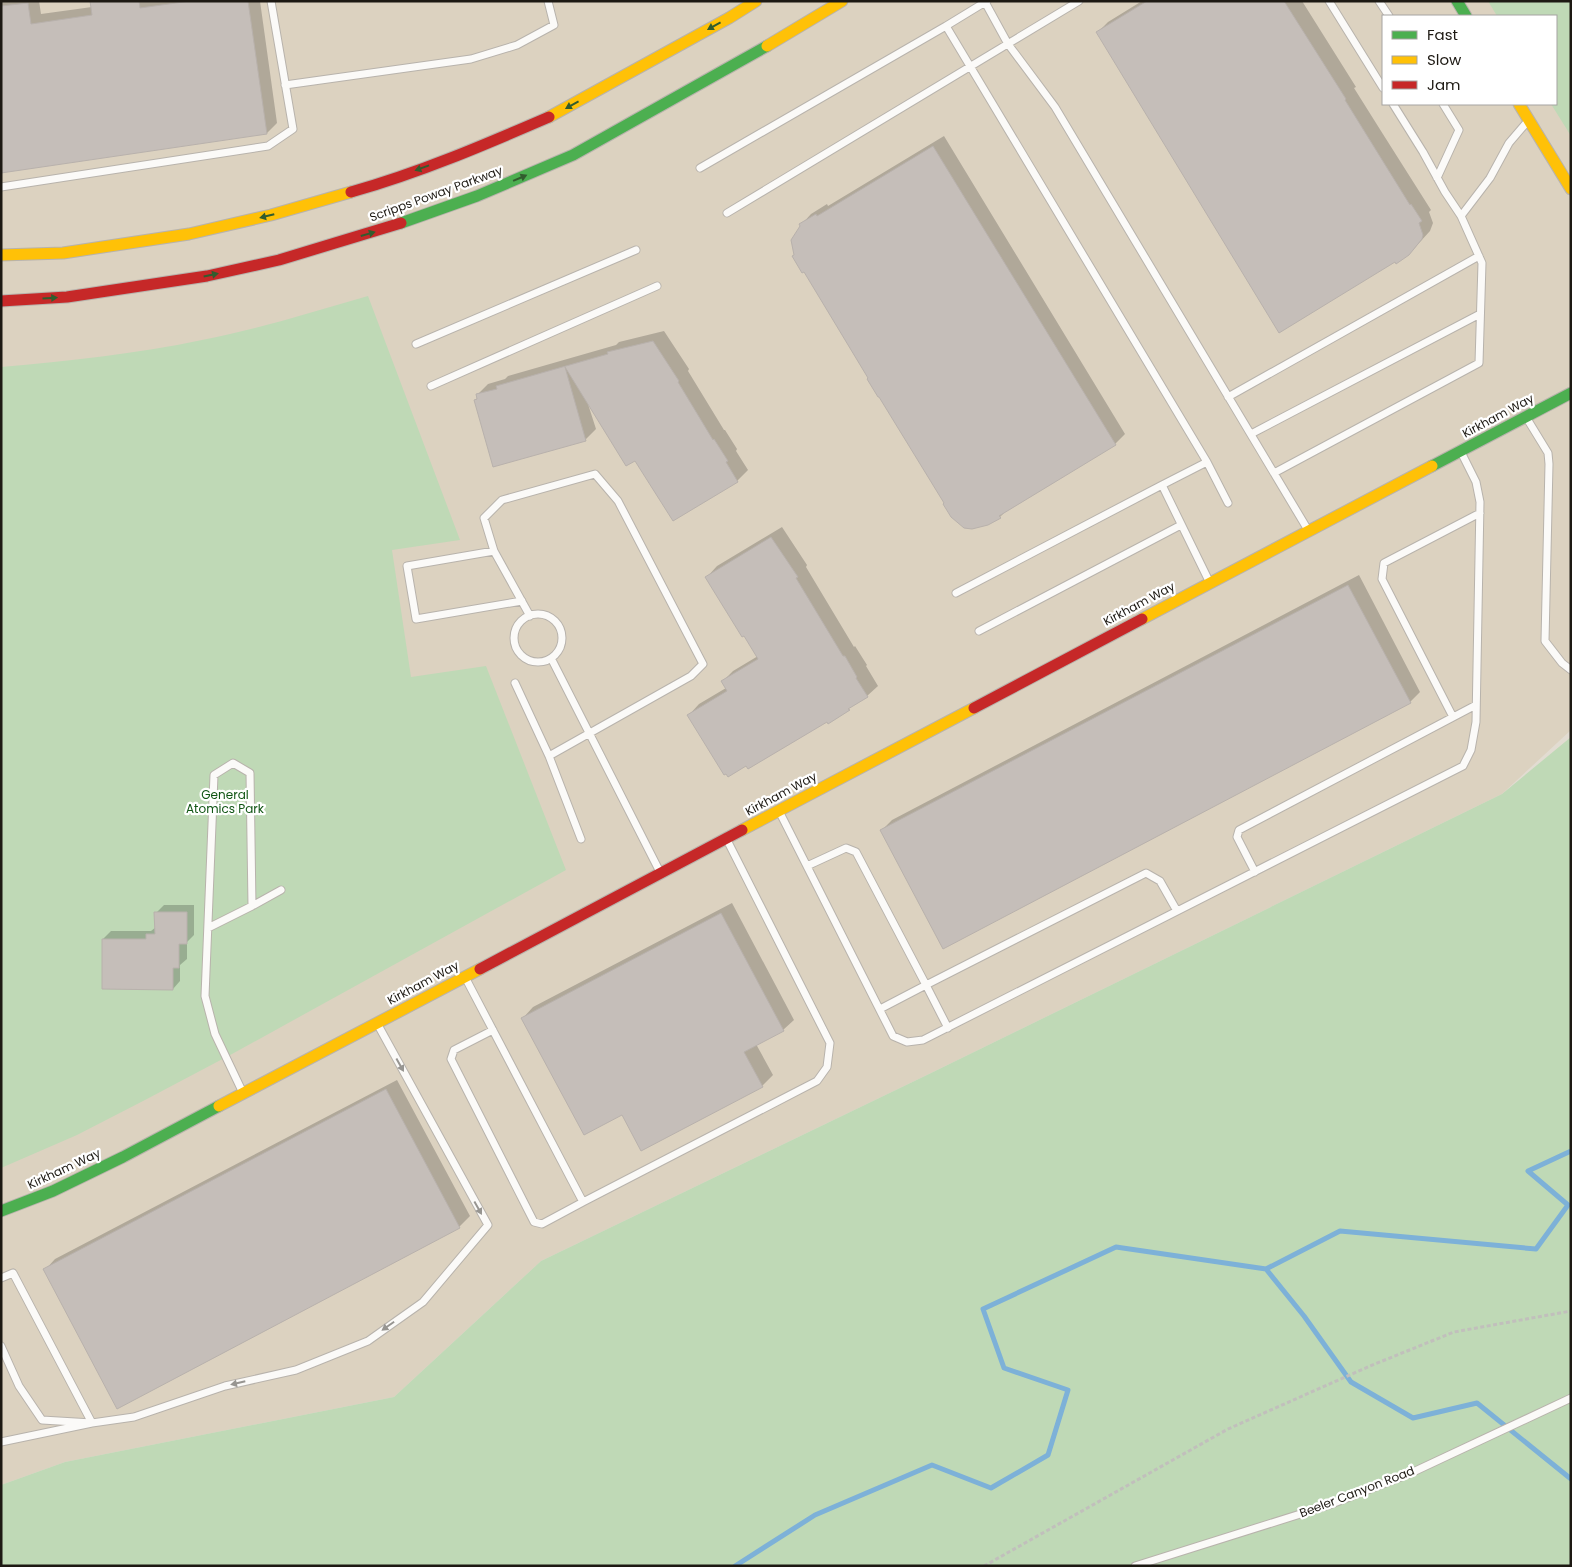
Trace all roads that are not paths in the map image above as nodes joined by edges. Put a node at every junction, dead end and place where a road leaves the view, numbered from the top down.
1 (270, 1) edge
2 (548, 1) edge
3 (756, 1) edge
4 (842, 1) edge
5 (1079, 1) edge
6 (1329, 1) edge
7 (1379, 1) edge
8 (1457, 1) edge
9 (986, 2) edge
10 (1388, 15) edge
11 (1465, 15) edge
12 (946, 26) junction
13 (1008, 44) junction
14 (970, 67) junction
15 (285, 85) junction
16 (1382, 86) edge
17 (1394, 105) edge
18 (1444, 105) edge
19 (1520, 105) edge
20 (1529, 120) junction
21 (700, 168) dead end
22 (1437, 178) junction
23 (1, 187) edge
24 (1571, 189) edge
25 (727, 213) dead end
26 (1461, 216) junction
27 (636, 250) dead end
28 (1, 256) edge
29 (1479, 256) junction
30 (658, 286) dead end
31 (1, 301) edge
32 (1480, 314) junction
33 (416, 344) dead end
34 (430, 386) dead end
35 (1571, 393) edge
36 (1228, 397) junction
37 (1526, 416) junction
38 (1251, 434) junction
39 (1461, 451) junction
40 (1206, 462) junction
41 (1274, 473) junction
42 (1162, 485) junction
43 (1228, 503) dead end
44 (1480, 513) junction
45 (1181, 525) junction
46 (1309, 531) junction
47 (494, 551) junction
48 (1210, 583) junction
49 (956, 593) dead end
50 (522, 601) junction
51 (530, 616) junction
52 (979, 632) dead end
53 (552, 658) junction
54 (1571, 670) edge
55 (515, 683) dead end
56 (1476, 705) junction
57 (1453, 717) junction
58 (590, 734) junction
59 (548, 756) junction
60 (779, 810) junction
61 (726, 838) junction
62 (580, 839) dead end
63 (807, 866) junction
64 (1255, 872) junction
65 (660, 873) junction
66 (281, 890) dead end
67 (252, 906) junction
68 (1177, 911) junction
69 (208, 928) junction
70 (464, 976) junction
71 (926, 985) junction
72 (880, 1009) junction
73 (377, 1022) junction
74 (948, 1028) junction
75 (493, 1030) junction
76 (244, 1093) junction
77 (583, 1202) junction
78 (1, 1211) edge
79 (1, 1278) edge
80 (1, 1346) edge
81 (1571, 1398) edge
82 (92, 1423) junction
83 (1, 1442) edge
84 (1135, 1566) edge

1 - 15 lane
2 - 15 lane
3 -> 28 main road
31 -> 4 main road, Scripps Poway Parkway
5 - 13 lane
6 - 16 lane
7 - 10 lane
8 - 11 main road
9 - 12 lane
9 - 13 lane
12 - 14 lane
12 - 21 lane
13 - 14 lane
13 - 36 lane
14 - 25 lane
14 - 40 lane
15 - 23 lane
17 - 22 lane
18 - 22 lane
19 - 20 main road
20 - 24 main road
20 - 26 lane
22 - 26 lane
26 - 29 lane
27 - 33 lane
29 - 32 lane
29 - 36 lane
30 - 34 lane
32 - 38 lane
32 - 41 lane
35 - 37 main road, Kirkham Way
36 - 38 lane
37 - 39 main road, Kirkham Way
37 - 54 lane
38 - 41 lane
39 - 44 lane
39 - 46 main road, Kirkham Way
40 - 42 lane
40 - 43 lane
41 - 46 lane
42 - 45 lane
42 - 49 lane
44 - 56 lane
44 - 57 lane
45 - 48 lane
45 - 52 lane
46 - 48 main road, Kirkham Way
47 - 50 lane
47 - 50 lane
47 - 58 lane
48 - 60 main road, Kirkham Way
50 - 51 lane
51 - 53 lane
51 - 53 lane
53 - 58 lane
55 - 59 lane
56 - 57 lane
56 - 64 lane
57 - 64 lane
58 - 59 lane
58 - 65 lane
59 - 62 lane
60 - 61 main road, Kirkham Way
60 - 63 lane
61 - 65 main road, Kirkham Way
61 - 77 lane
63 - 71 lane
63 - 72 lane
64 - 68 lane
65 - 70 main road, Kirkham Way
66 - 67 lane
67 - 69 lane
67 - 69 lane
68 - 71 lane
68 - 74 lane
69 - 76 lane
70 - 73 main road, Kirkham Way
70 - 75 lane
71 - 72 lane
71 - 74 lane
72 - 74 lane
73 - 76 main road, Kirkham Way
73 -> 82 lane
75 - 77 lane
75 - 77 lane
76 - 78 main road, Kirkham Way
79 - 82 lane
80 - 82 lane
81 - 84 lane, Beeler Canyon Road
82 - 83 lane

